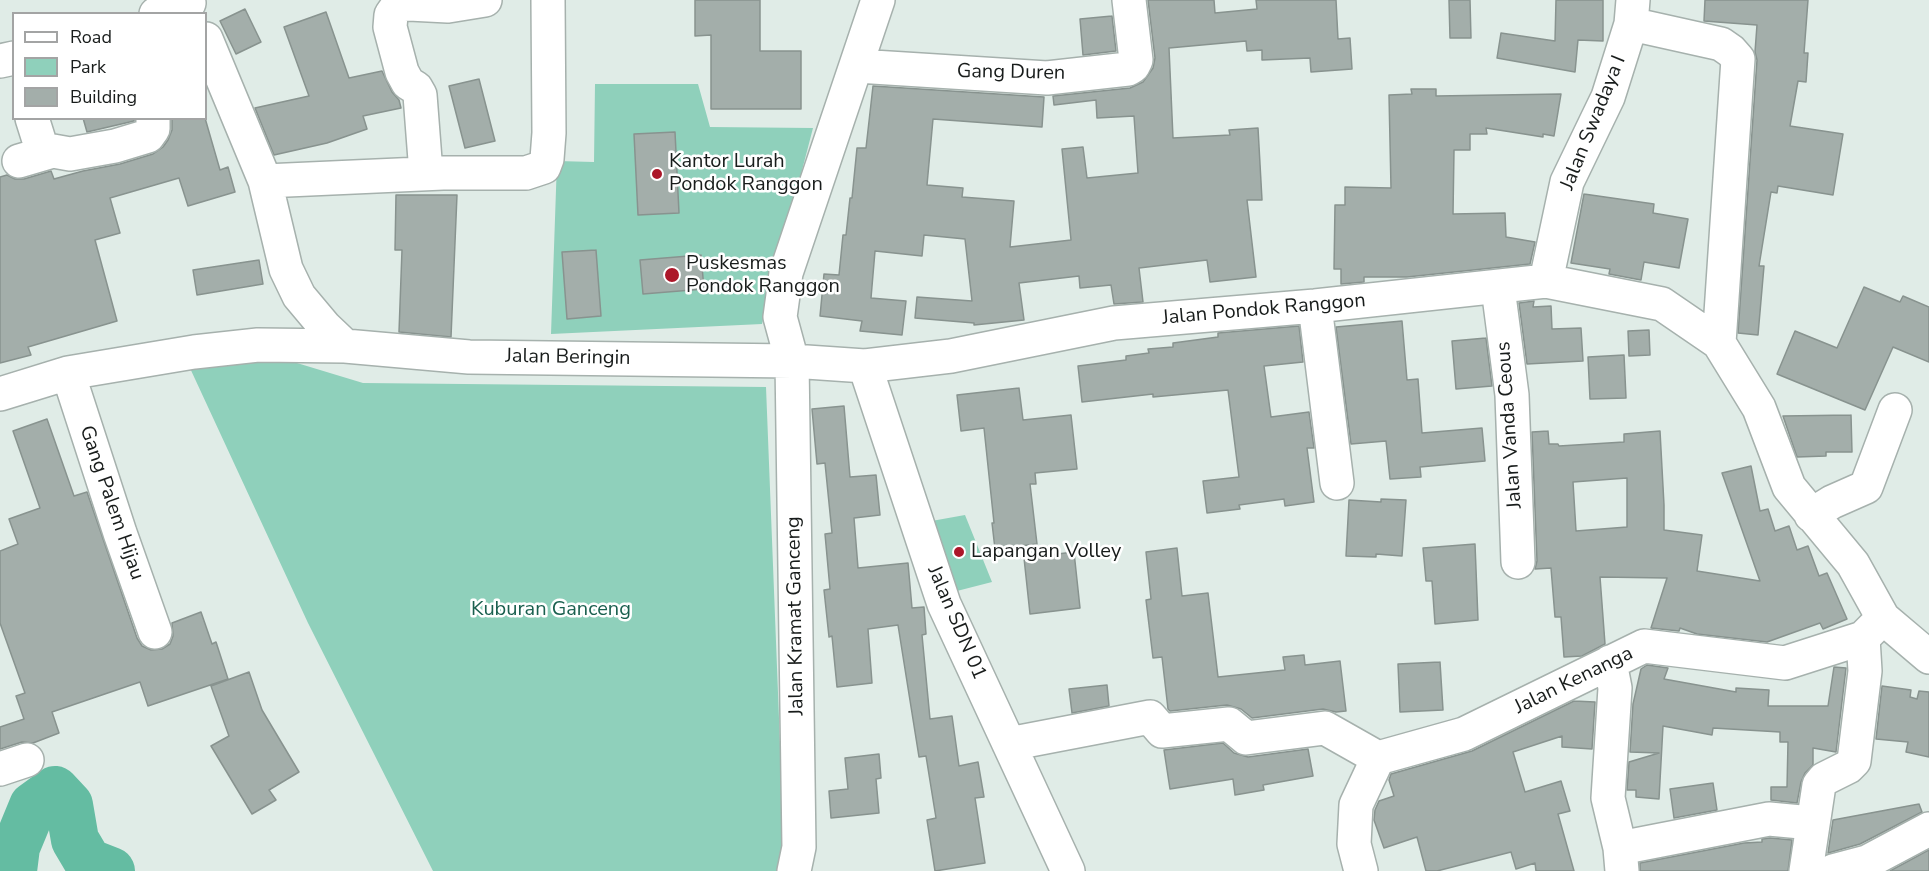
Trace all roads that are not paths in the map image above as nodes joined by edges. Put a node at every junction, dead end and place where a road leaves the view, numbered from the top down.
1 (485, 0) edge
2 (548, 0) edge
3 (1129, 0) edge
4 (875, 1) edge
5 (190, 5) edge
6 (164, 12) edge
7 (1632, 12) edge
8 (207, 44) edge
9 (857, 66) junction
10 (32, 120) edge
11 (153, 120) edge
12 (426, 173) junction
13 (265, 181) junction
14 (1546, 281) junction
15 (1498, 288) junction
16 (1315, 306) junction
17 (1719, 343) junction
18 (345, 346) junction
19 (792, 361) junction
20 (865, 366) junction
21 (68, 373) junction
22 (0, 394) edge
23 (1895, 410) dead end
24 (1337, 483) dead end
25 (1811, 515) junction
26 (1518, 562) dead end
27 (1873, 628) junction
28 (155, 632) dead end
29 (1929, 657) edge
30 (1610, 662) junction
31 (1009, 744) junction
32 (1378, 758) junction
33 (1812, 823) junction
34 (1929, 829) edge
35 (1621, 860) edge
36 (794, 871) edge
37 (1068, 871) edge
38 (1361, 871) edge
39 (1806, 871) edge
40 (1833, 871) edge

1 - 12 street
2 - 12 street
3 - 9 street, Gang Duren
4 - 9 street
5 - 6 street
7 - 14 street, Jalan Swadaya I
7 - 17 street
8 - 13 street
9 - 19 street
10 - 11 street
12 - 13 street
13 - 18 street
14 - 15 street, Jalan Pondok Ranggon
14 - 17 street, Jalan Pondok Ranggon
15 - 16 street, Jalan Pondok Ranggon
15 - 26 street, Jalan Vanda Ceous
16 - 20 street, Jalan Pondok Ranggon
16 - 24 street
17 - 25 street, Jalan Pondok Ranggon
18 - 19 street, Jalan Beringin
18 - 21 street, Jalan Beringin
19 - 20 street, Jalan Pondok Ranggon
19 - 36 street, Jalan Kramat Ganceng
20 - 31 street, Jalan SDN 01
21 - 22 street, Jalan Beringin
21 - 28 street, Gang Palem Hijau
23 - 25 street
25 - 27 street, Jalan Pondok Ranggon
27 - 29 street, Jalan Pondok Ranggon
27 - 30 street, Jalan Kenanga
27 - 33 street
30 - 32 street, Jalan Kenanga
30 - 35 street
31 - 32 street
31 - 37 street, Jalan SDN 01
32 - 38 street
33 - 35 street
33 - 39 street
34 - 40 street

